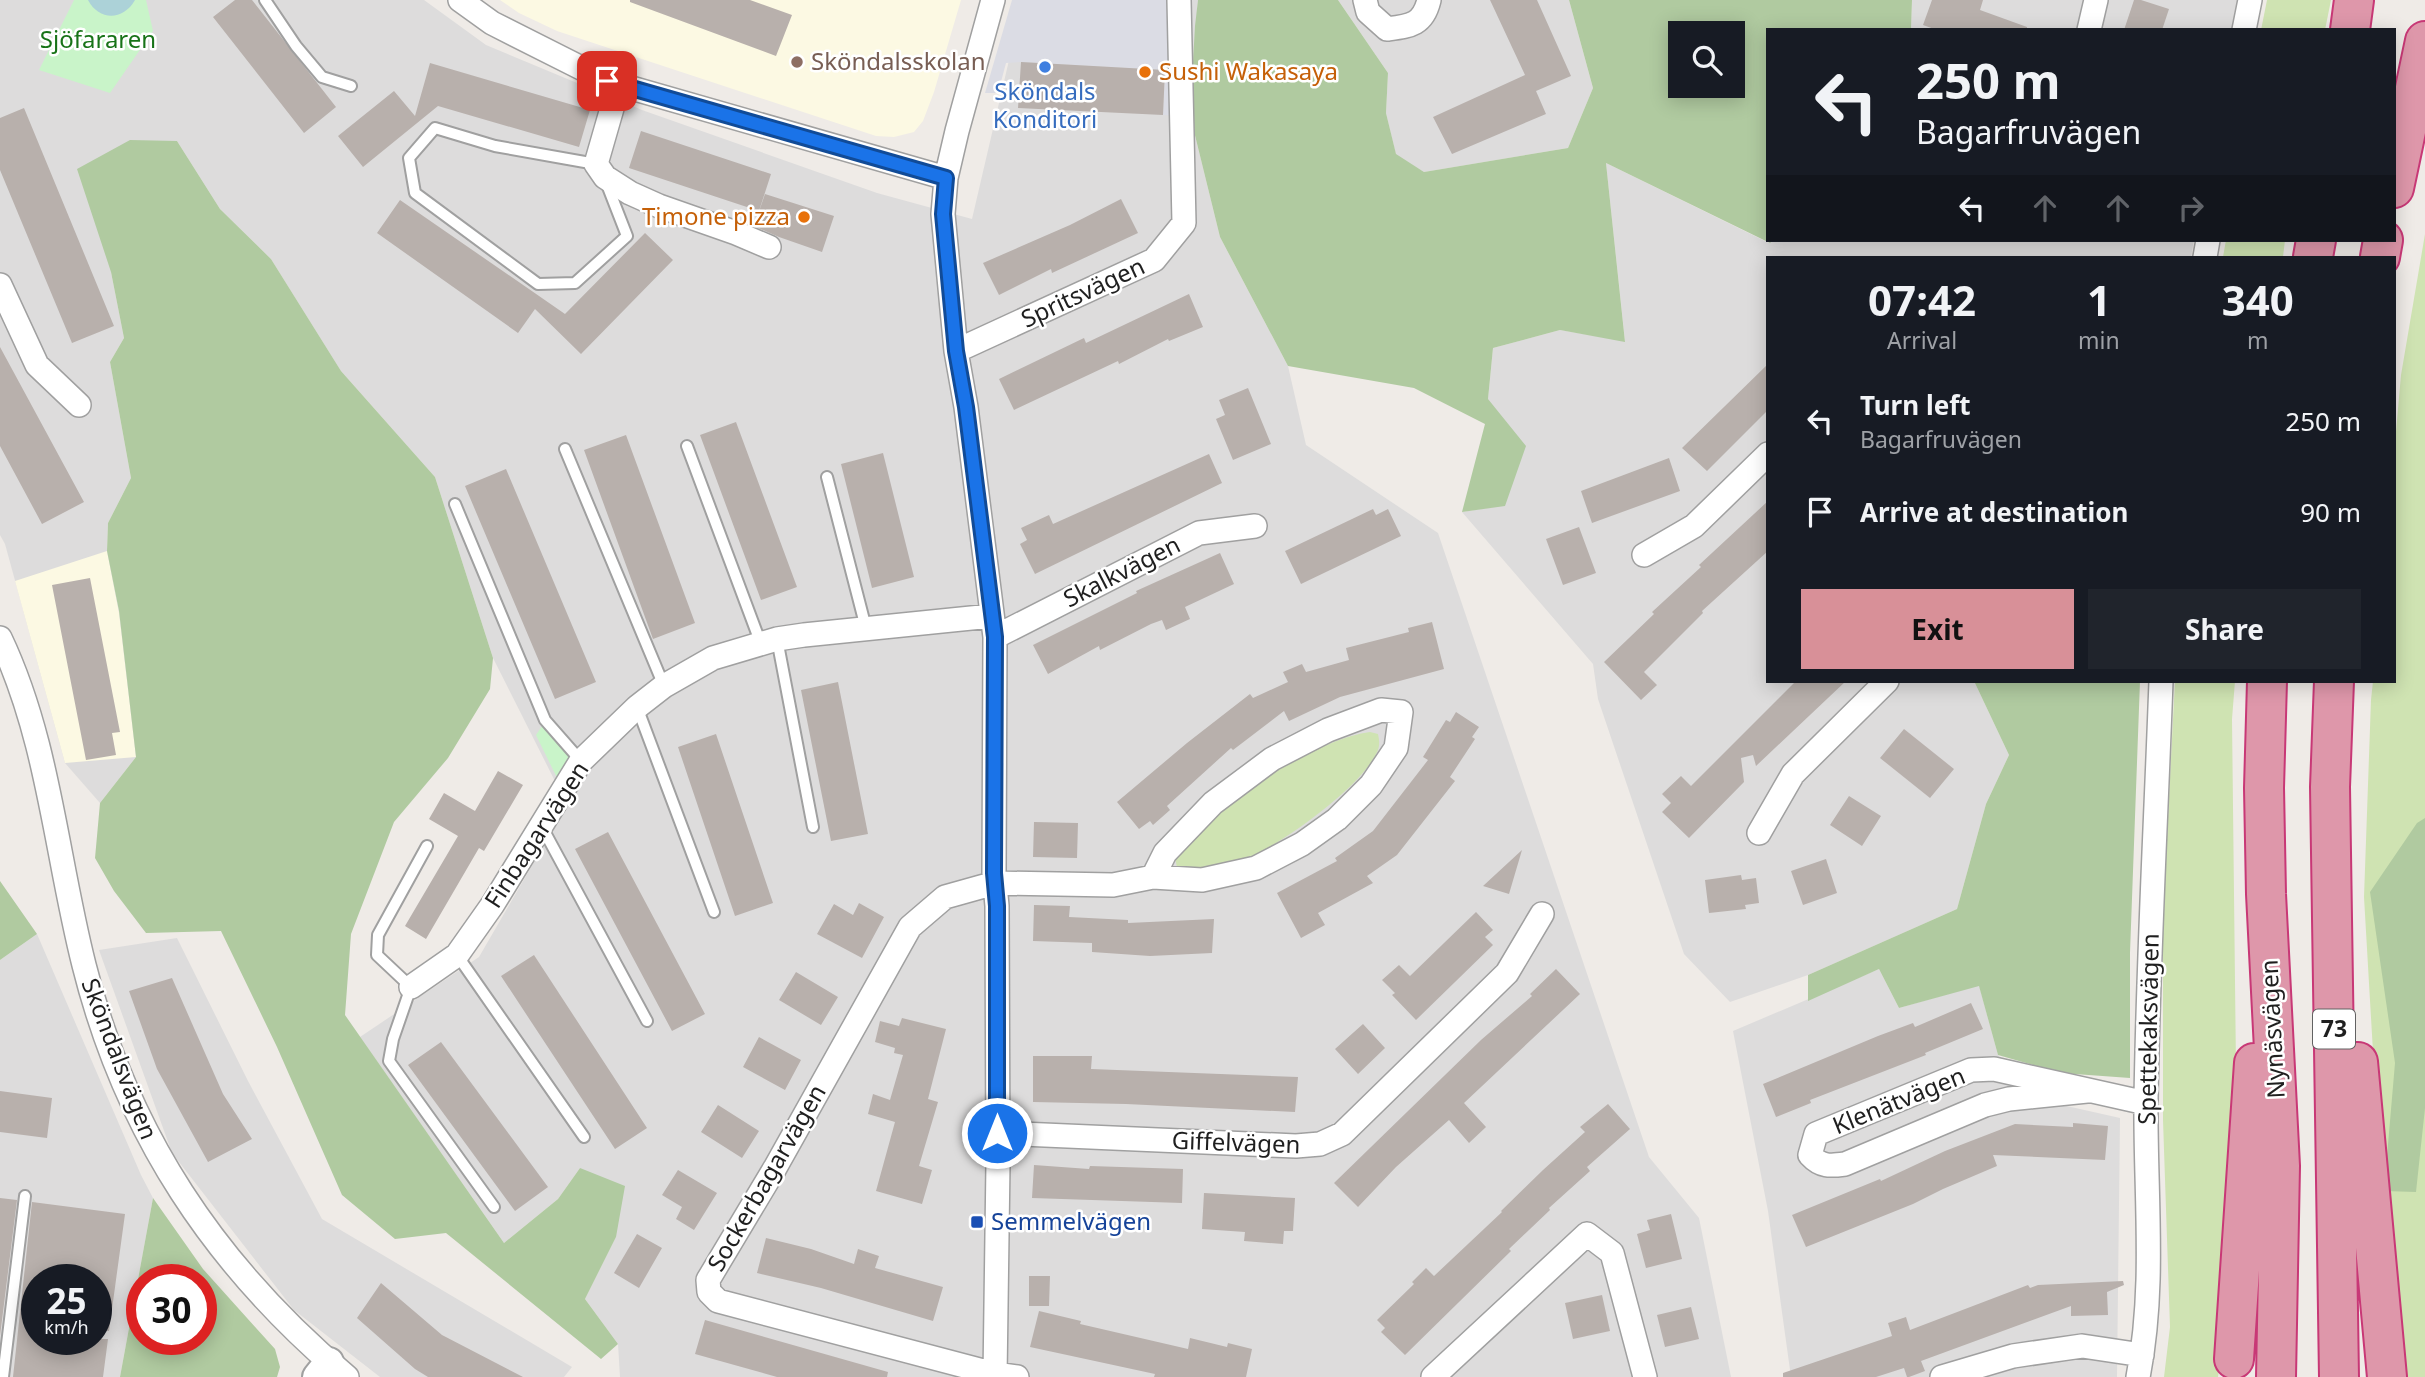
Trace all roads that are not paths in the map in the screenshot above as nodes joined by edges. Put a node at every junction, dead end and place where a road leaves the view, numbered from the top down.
1 (265, 0) edge
2 (460, 0) edge
3 (993, 0) edge
4 (1179, 0) edge
5 (1365, 0) edge
6 (1429, 0) edge
7 (2096, 0) edge
8 (2250, 0) edge
9 (2354, 0) edge
10 (2089, 28) edge
11 (2244, 28) edge
12 (2350, 28) edge
13 (2425, 41) edge
14 (619, 84) junction
15 (351, 86) dead end
16 (600, 171) junction
17 (946, 178) junction
18 (2396, 179) edge
19 (769, 247) dead end
20 (0, 285) edge
21 (956, 351) junction
22 (79, 405) dead end
23 (687, 446) dead end
24 (565, 449) dead end
25 (1766, 456) edge
26 (827, 477) dead end
27 (455, 504) dead end
28 (1255, 526) dead end
29 (1644, 555) dead end
30 (993, 627) junction
31 (866, 628) junction
32 (0, 638) edge
33 (769, 642) junction
34 (1885, 683) edge
35 (2161, 683) edge
36 (2267, 683) edge
37 (2334, 683) edge
38 (664, 686) junction
39 (637, 707) junction
40 (581, 761) junction
41 (542, 827) junction
42 (813, 827) dead end
43 (1759, 833) dead end
44 (427, 846) dead end
45 (1153, 877) junction
46 (995, 883) junction
47 (2266, 894) junction
48 (714, 912) dead end
49 (1542, 914) dead end
50 (2333, 927) junction
51 (457, 955) junction
52 (411, 987) junction
53 (647, 1021) dead end
54 (2087, 1091) junction
55 (2146, 1103) junction
56 (997, 1133) junction
57 (584, 1137) dead end
58 (25, 1196) dead end
59 (494, 1207) dead end
60 (2234, 1359) dead end
61 (2140, 1366) edge
62 (331, 1372) edge
63 (1002, 1376) edge
64 (3, 1377) edge
65 (1433, 1377) edge
66 (1645, 1377) edge
67 (1942, 1377) edge
68 (2276, 1377) edge
69 (2339, 1377) edge
70 (2387, 1377) edge

1 - 15 lane
2 - 14 street
3 - 17 street
4 - 21 street, Spritsvägen
5 - 6 street
7 - 10 street
8 - 11 street
9 - 12 highway
13 - 18 highway
14 - 16 street
14 - 17 street
16 - 16 lane
16 - 19 street
17 - 21 street
20 - 22 street
21 - 30 street
23 - 33 lane
24 - 38 lane
25 - 29 street
26 - 31 lane
27 - 40 lane
28 - 30 street, Skalkvägen
30 - 31 street, Finbagarvägen
30 - 46 street
31 - 33 street, Finbagarvägen
32 - 62 street, Sköndalsvägen
33 - 38 street, Finbagarvägen
33 - 42 lane
34 - 43 street
35 - 55 street, Spettekaksvägen
36 - 47 highway, Nynäsvägen
37 - 50 highway, 73
38 - 39 street, Finbagarvägen
39 - 40 street, Finbagarvägen
39 - 48 lane
40 - 41 street, Finbagarvägen
41 - 51 street, Finbagarvägen
41 - 53 lane
44 - 52 lane
45 - 45 street
45 - 46 street
46 - 56 street
46 - 63 street, Sockerbagarvägen
47 - 60 highway
47 - 68 highway, Nynäsvägen
49 - 56 street, Giffelvägen
50 - 69 highway, 73
50 - 70 highway
51 - 52 street, Finbagarvägen
51 - 57 lane
52 - 59 lane
54 - 54 street, Klenätvägen
54 - 55 street, Klenätvägen
55 - 61 street, Spettekaksvägen
56 - 63 street
58 - 64 lane
61 - 67 street
65 - 66 street

